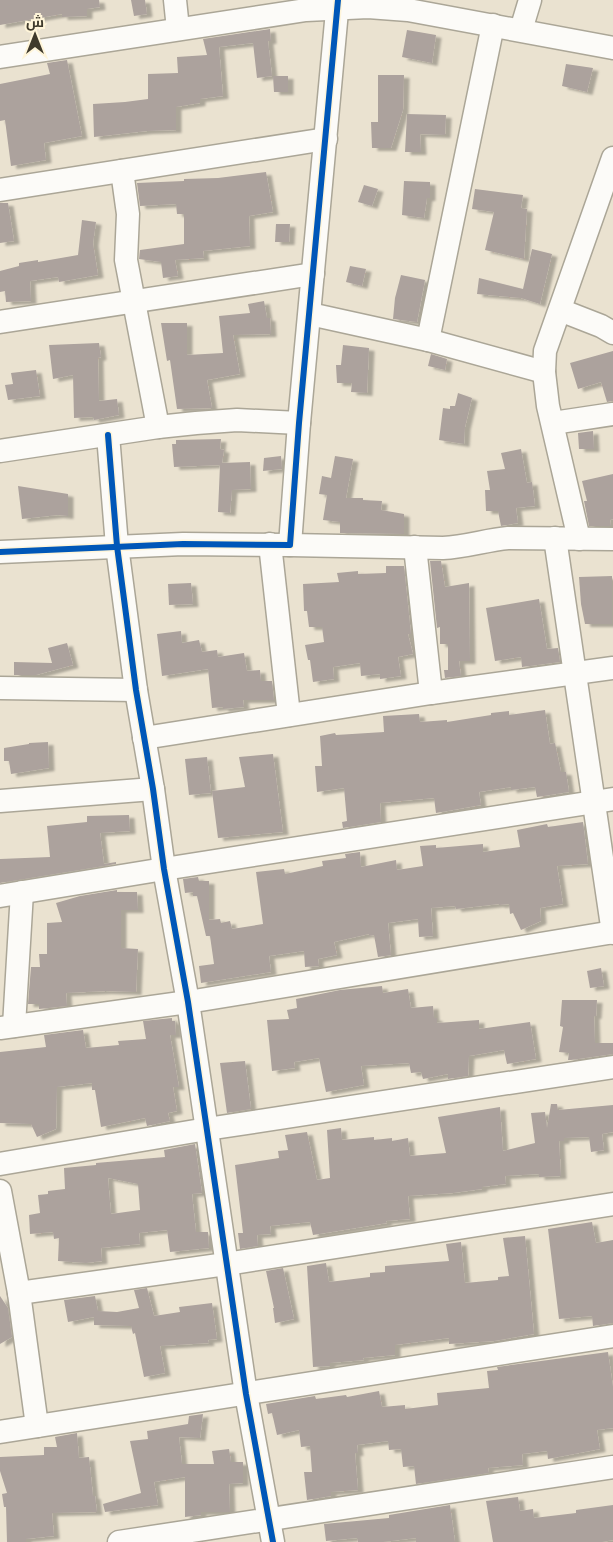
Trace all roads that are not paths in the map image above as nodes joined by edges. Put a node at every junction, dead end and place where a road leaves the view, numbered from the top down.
1 (175, 0) edge
2 (530, 0) edge
3 (337, 4) edge
4 (410, 5) edge
5 (493, 25) junction
6 (178, 29) junction
7 (521, 30) junction
8 (613, 48) edge
9 (0, 57) edge
10 (326, 139) junction
11 (613, 158) edge
12 (122, 171) junction
13 (609, 181) edge
14 (0, 190) edge
15 (313, 274) junction
16 (133, 301) junction
17 (560, 310) junction
18 (310, 314) junction
19 (0, 322) edge
20 (613, 333) edge
21 (428, 340) junction
22 (544, 372) junction
23 (613, 414) edge
24 (299, 423) junction
25 (553, 423) junction
26 (158, 427) junction
27 (108, 435) junction
28 (0, 451) edge
29 (555, 538) junction
30 (579, 539) junction
31 (613, 539) edge
32 (280, 545) junction
33 (117, 546) junction
34 (415, 547) junction
35 (0, 552) edge
36 (613, 668) edge
37 (576, 674) junction
38 (0, 688) edge
39 (136, 690) junction
40 (431, 693) junction
41 (289, 716) junction
42 (144, 738) junction
43 (153, 789) junction
44 (603, 800) edge
45 (0, 801) edge
46 (164, 868) junction
47 (11, 894) edge
48 (613, 932) edge
49 (188, 1002) junction
50 (7, 1027) edge
51 (613, 1067) edge
52 (207, 1130) junction
53 (0, 1164) edge
54 (0, 1191) edge
55 (613, 1204) edge
56 (226, 1264) junction
57 (19, 1293) junction
58 (613, 1336) edge
59 (246, 1394) junction
60 (37, 1426) junction
61 (0, 1432) edge
62 (613, 1467) edge
63 (269, 1519) junction
64 (119, 1542) edge
65 (273, 1542) edge

1 - 6 street
2 - 7 street
3 - 4 street
3 - 6 street
3 - 10 street
4 - 5 street
5 - 7 street
5 - 21 street
6 - 9 street
7 - 8 street
10 - 12 street
10 - 15 street
11 - 13 street
12 - 14 street
12 - 16 street
13 - 17 street
15 - 16 street
15 - 18 street
16 - 19 street
16 - 26 street
17 - 20 street
17 - 22 street
18 - 21 street
18 - 24 street
21 - 22 street
22 - 25 street
23 - 25 street
24 - 26 street
24 - 32 street
25 - 30 street
26 - 27 street
27 - 28 street
27 - 33 street
29 - 30 street
29 - 34 street
29 - 37 street
30 - 31 street
32 - 33 street
32 - 34 street
32 - 41 street
33 - 35 street
33 - 39 street
34 - 40 street
36 - 37 street
37 - 40 street
37 - 44 street
38 - 39 street
39 - 42 street
40 - 41 street
41 - 42 street
42 - 43 street
43 - 45 street
43 - 46 street
44 - 46 street
44 - 48 street
46 - 47 street
46 - 49 street
47 - 50 street
48 - 49 street
49 - 50 street
49 - 52 street
51 - 52 street
52 - 53 street
52 - 56 street
54 - 57 street
55 - 56 street
56 - 57 street
56 - 59 street
57 - 60 street
58 - 59 street
59 - 60 street
59 - 63 street
60 - 61 street
62 - 63 street
63 - 64 street
63 - 65 street

